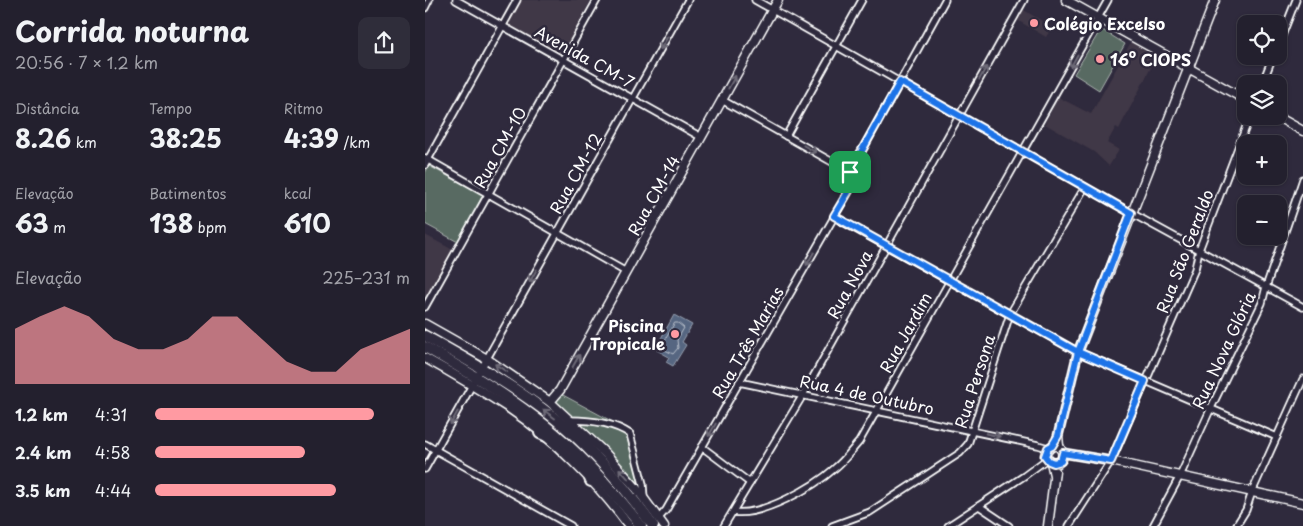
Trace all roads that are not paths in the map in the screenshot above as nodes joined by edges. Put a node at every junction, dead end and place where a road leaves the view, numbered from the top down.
1 (429, 0) edge
2 (455, 0) edge
3 (517, 0) edge
4 (597, 0) edge
5 (687, 0) edge
6 (755, 0) edge
7 (778, 0) edge
8 (862, 0) edge
9 (945, 0) edge
10 (1024, 0) edge
11 (1066, 0) edge
12 (1108, 0) edge
13 (1296, 0) edge
14 (1212, 1) edge
15 (425, 8) edge
16 (772, 10) junction
17 (1098, 18) junction
18 (1287, 23) edge
19 (503, 26) junction
20 (836, 46) junction
21 (564, 60) junction
22 (1188, 69) junction
23 (900, 82) junction
24 (1237, 95) edge
25 (633, 98) junction
26 (721, 100) junction
27 (960, 116) junction
28 (1287, 122) edge
29 (1246, 125) edge
30 (1303, 131) edge
31 (701, 136) junction
32 (786, 136) junction
33 (1023, 151) junction
34 (426, 161) edge
35 (852, 174) junction
36 (1303, 178) edge
37 (1085, 187) junction
38 (488, 194) junction
39 (1131, 213) junction
40 (834, 216) junction
41 (557, 233) junction
42 (887, 246) junction
43 (1199, 250) junction
44 (625, 272) junction
45 (949, 281) junction
46 (1266, 287) junction
47 (425, 307) edge
48 (1303, 307) edge
49 (1010, 314) junction
50 (425, 324) edge
51 (425, 336) edge
52 (425, 347) edge
53 (1078, 352) junction
54 (425, 358) edge
55 (479, 372) junction
56 (1303, 379) edge
57 (1145, 381) junction
58 (739, 382) junction
59 (803, 395) junction
60 (550, 402) junction
61 (1211, 408) junction
62 (877, 410) junction
63 (569, 420) junction
64 (973, 430) junction
65 (540, 433) junction
66 (1277, 436) junction
67 (425, 444) edge
68 (569, 447) junction
69 (703, 447) junction
70 (1055, 448) junction
71 (436, 450) junction
72 (582, 459) junction
73 (1052, 461) junction
74 (1111, 461) junction
75 (425, 469) edge
76 (1180, 476) junction
77 (591, 480) junction
78 (750, 483) junction
79 (1252, 492) junction
80 (644, 498) junction
81 (1303, 504) edge
82 (979, 506) junction
83 (733, 512) junction
84 (656, 522) edge
85 (571, 526) edge
86 (629, 526) edge
87 (641, 526) edge
88 (665, 526) edge
89 (724, 526) edge
90 (832, 526) edge
91 (948, 526) edge
92 (1009, 526) edge
93 (1048, 526) edge
94 (1069, 526) edge
95 (1153, 526) edge
96 (1236, 526) edge

1 - 15 street
2 - 19 street, Avenida CM-7
3 - 19 street
4 - 21 street, Rua CM-10
5 -> 25 street, Rua CM-12
6 - 16 street
7 - 16 street, Rua CM-14
8 - 20 street
9 - 23 street, Rua Três Marias
27 -> 10 street, Rua Nova
11 - 17 street
12 - 17 street, Rua Jardim
13 - 18 street
14 - 22 street
16 - 20 street
26 -> 16 street, Rua CM-14
17 - 22 street
17 -> 33 street, Rua Jardim
19 - 21 street, Avenida CM-7
19 - 34 street
20 - 23 street
20 - 32 street
21 - 25 street, Avenida CM-7
21 - 38 street, Rua CM-10
22 - 24 street
22 - 39 street
23 - 27 street
23 - 35 street, Rua Três Marias
25 - 31 street, Avenida CM-7
25 - 41 street, Rua CM-12
26 - 31 street, Rua CM-14
26 - 32 street
27 - 33 street
27 - 42 street, Rua Nova
28 - 30 street
29 - 43 street, Rua São Geraldo
31 - 44 street, Rua CM-14
32 -> 35 street
33 - 37 street
33 - 45 street, Rua Jardim
34 - 38 street
35 - 40 street, Rua Três Marias
36 - 46 street, Rua Nova Glória
37 - 39 street
37 - 49 street, Rua Persona
38 - 41 street
38 - 47 street, Rua CM-10
39 - 43 street
39 - 53 street
40 - 42 street
40 -> 58 street, Rua Três Marias
41 - 44 street
41 -> 55 street, Rua CM-12
42 - 45 street
42 - 59 street, Rua Nova
43 - 46 street
43 - 57 street, Rua São Geraldo
60 -> 44 street, Rua CM-14
45 - 49 street
45 - 62 street, Rua Jardim
46 - 48 street
46 - 61 street, Rua Nova Glória
49 - 53 street
49 - 64 street, Rua Persona
50 - 55 street
51 - 55 highway
52 - 55 highway
53 - 57 street
53 - 70 street
54 - 55 street
60 -> 55 street
55 - 65 street
55 - 68 highway
55 -> 71 street, Rua CM-12
84 -> 55 highway
56 - 66 street
57 - 61 street
57 - 74 street, Rua São Geraldo
58 - 59 street, Rua 4 de Outubro
58 -> 69 street, Rua Três Marias
59 - 62 street, Rua 4 de Outubro
59 - 78 street, Rua Nova
60 - 63 street
61 - 66 street
61 - 76 street, Rua Nova Glória
62 - 64 street, Rua 4 de Outubro
62 - 83 street, Rua Jardim
80 -> 63 street
63 - 80 street
64 -> 70 street, Rua 4 de Outubro
64 - 90 street, Rua Persona
65 - 68 highway
65 - 77 street
66 - 79 street
67 - 71 street
68 - 72 highway
69 - 78 street
69 - 84 street, Rua Três Marias
70 - 73 street
70 - 73 street
70 - 74 street
71 - 75 street, Rua CM-12
71 - 85 street
72 - 77 highway
72 - 87 highway
73 - 82 street
73 - 93 street
74 - 76 street
74 - 94 street, Rua São Geraldo
76 - 79 street
76 - 95 street, Rua Nova Glória
77 - 86 street
78 - 83 street, Rua Nova
79 - 81 street
79 - 96 street
80 - 84 street
82 - 91 street
82 - 92 street
83 - 89 street, Rua Nova
84 - 88 street

